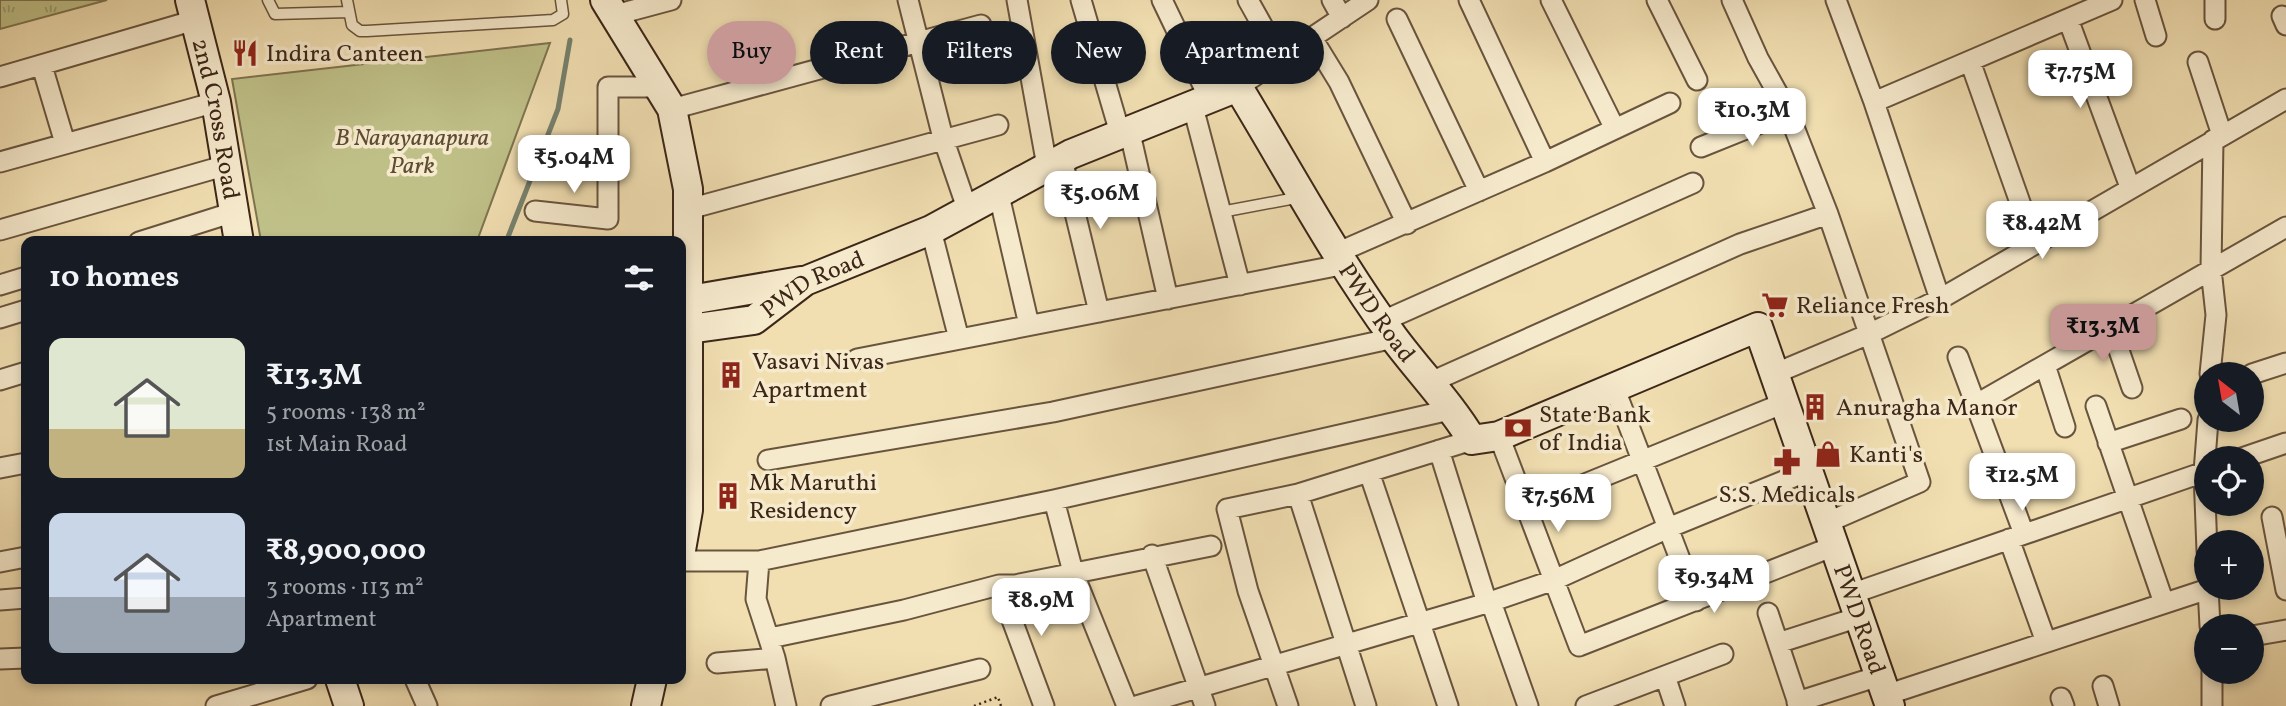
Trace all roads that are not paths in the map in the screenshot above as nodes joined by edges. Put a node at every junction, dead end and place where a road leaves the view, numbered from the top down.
1 (268, 0) edge
2 (347, 0) edge
3 (561, 0) edge
4 (671, 0) edge
5 (908, 0) edge
6 (1017, 0) edge
7 (1081, 0) edge
8 (1162, 0) edge
9 (1248, 0) edge
10 (1332, 0) edge
11 (1368, 0) edge
12 (1469, 0) edge
13 (1551, 0) edge
14 (1657, 0) edge
15 (1732, 0) edge
16 (1836, 0) edge
17 (2112, 0) edge
18 (2145, 0) edge
19 (610, 7) edge
20 (192, 10) edge
21 (349, 12) junction
22 (1342, 18) junction
23 (1397, 19) dead end
24 (2068, 19) junction
25 (1260, 21) edge
26 (1324, 30) edge
27 (2156, 36) dead end
28 (922, 39) edge
29 (918, 40) junction
30 (1324, 58) edge
31 (1970, 61) junction
32 (2198, 62) dead end
33 (42, 66) junction
34 (0, 77) edge
35 (1697, 80) dead end
36 (1243, 84) edge
37 (1238, 87) junction
38 (666, 98) junction
39 (2286, 99) edge
40 (216, 102) junction
41 (1874, 102) junction
42 (1670, 103) dead end
43 (1201, 104) junction
44 (1788, 112) junction
45 (998, 125) dead end
46 (1615, 129) junction
47 (1125, 131) junction
48 (2218, 137) junction
49 (943, 138) junction
50 (65, 143) junction
51 (573, 147) dead end
52 (1701, 147) dead end
53 (608, 148) junction
54 (0, 162) edge
55 (1054, 162) junction
56 (1545, 162) junction
57 (228, 165) junction
58 (1693, 183) dead end
59 (2130, 187) junction
60 (998, 191) junction
61 (1479, 191) junction
62 (1305, 196) junction
63 (689, 209) junction
64 (535, 211) dead end
65 (968, 211) junction
66 (234, 212) junction
67 (1221, 212) junction
68 (1828, 214) junction
69 (1407, 224) junction
70 (2286, 227) edge
71 (0, 230) edge
72 (931, 230) junction
73 (158, 236) edge
74 (238, 236) edge
75 (2034, 242) junction
76 (1343, 258) junction
77 (2211, 270) junction
78 (21, 279) edge
79 (806, 281) junction
80 (0, 285) edge
81 (1240, 285) junction
82 (687, 288) edge
83 (1168, 299) junction
84 (1940, 299) junction
85 (21, 312) edge
86 (1099, 312) junction
87 (0, 318) edge
88 (1029, 325) junction
89 (2111, 327) junction
90 (1389, 330) junction
91 (1869, 334) junction
92 (686, 336) edge
93 (959, 339) junction
94 (1958, 357) dead end
95 (857, 359) dead end
96 (2211, 362) edge
97 (2286, 363) edge
98 (2045, 365) junction
99 (2264, 370) edge
100 (21, 374) edge
101 (1774, 374) junction
102 (0, 380) edge
103 (1431, 382) junction
104 (1614, 387) junction
105 (2132, 388) dead end
106 (1784, 403) junction
107 (1975, 405) junction
108 (2095, 406) dead end
109 (1454, 409) junction
110 (2181, 419) dead end
111 (2065, 427) dead end
112 (1486, 438) junction
113 (2108, 443) junction
114 (2286, 443) edge
115 (1439, 450) junction
116 (2264, 450) edge
117 (1644, 458) junction
118 (768, 460) dead end
119 (21, 464) edge
120 (0, 468) edge
121 (1808, 471) junction
122 (1369, 472) junction
123 (2194, 475) edge
124 (1298, 494) junction
125 (2127, 499) junction
126 (1054, 500) junction
127 (1526, 508) junction
128 (2272, 517) dead end
129 (1668, 528) junction
130 (1830, 535) junction
131 (2017, 537) junction
132 (1211, 546) dead end
133 (1152, 555) junction
134 (21, 558) edge
135 (686, 561) edge
136 (758, 561) junction
137 (0, 562) edge
138 (1073, 572) junction
139 (1554, 580) junction
140 (999, 585) junction
141 (2286, 590) edge
142 (2194, 593) edge
143 (21, 598) edge
144 (0, 600) edge
145 (1696, 601) junction
146 (1489, 603) junction
147 (2164, 603) junction
148 (1855, 605) junction
149 (1768, 613) dead end
150 (1419, 624) junction
151 (2286, 630) edge
152 (2264, 634) edge
153 (769, 638) junction
154 (2046, 642) junction
155 (1778, 643) junction
156 (1345, 646) junction
157 (1723, 654) dead end
158 (21, 657) edge
159 (775, 658) junction
160 (0, 659) edge
161 (718, 663) dead end
162 (1274, 666) junction
163 (980, 668) dead end
164 (1665, 676) junction
165 (290, 684) edge
166 (342, 684) edge
167 (417, 684) edge
168 (651, 684) edge
169 (2212, 684) edge
170 (2102, 686) dead end
171 (1885, 692) edge
172 (1201, 697) edge
173 (1798, 704) edge
174 (840, 705) edge
175 (216, 706) edge
176 (349, 706) edge
177 (427, 706) edge
178 (646, 706) edge
179 (786, 706) edge
180 (1044, 706) edge
181 (1127, 706) edge
182 (1136, 706) edge
183 (1288, 706) edge
184 (1366, 706) edge
185 (1448, 706) edge
186 (1528, 706) edge
187 (1586, 706) edge
188 (1675, 706) edge
189 (2109, 706) edge
190 (2212, 706) edge

1 - 21 lane
2 - 21 lane
3 - 21 lane
4 - 19 street
5 - 29 street
6 - 55 street
7 - 47 street
8 - 43 street
9 - 25 street
10 - 22 street
11 - 22 street
12 - 56 street
13 - 46 street
14 - 35 street
15 - 44 street
16 - 41 street
17 - 24 street
18 - 27 street
19 - 38 street
20 - 33 street
20 - 40 street, 2nd Cross Road
22 - 26 street
23 - 61 street
24 - 31 street
24 - 59 street
28 - 29 street
29 - 38 street
29 - 49 street
30 - 69 street
31 - 41 street
31 - 75 street
32 - 48 street
33 - 34 street
33 - 50 street
36 - 37 street
37 - 43 street, PWD Road
37 - 62 street, PWD Road
38 - 53 street
38 - 63 street
39 - 48 street
40 - 50 street
40 - 57 street, 2nd Cross Road
41 - 84 street
42 - 46 street
43 - 47 street, PWD Road
43 - 67 street
44 - 52 street
44 - 68 street
45 - 49 street
46 - 56 street
47 - 55 street, PWD Road
47 - 83 street
48 - 59 street
48 - 77 street
49 - 63 street
49 - 65 street
50 - 54 street
51 - 53 street
53 - 64 street
55 - 60 street, PWD Road
55 - 86 street
56 - 61 street
57 - 66 street, 2nd Cross Road
57 - 71 street
58 - 90 street
59 - 75 street
60 - 65 street, PWD Road
60 - 88 street
61 - 69 street
62 - 67 lane
62 - 76 street, PWD Road
63 - 82 street
65 - 72 street, PWD Road
66 - 73 street
66 - 74 street, 2nd Cross Road
67 - 81 street
68 - 91 street
68 - 103 street
69 - 76 street
70 - 77 street
72 - 79 street, PWD Road
72 - 93 street
75 - 84 street
76 - 81 street
76 - 90 street, PWD Road
77 - 89 street
77 - 96 street
78 - 80 street
79 - 82 street
79 - 92 street, PWD Road
81 - 83 street
82 - 92 street
83 - 86 street
84 - 91 street
85 - 87 street
86 - 88 street
88 - 93 street
89 - 98 street
89 - 105 street
90 - 103 street, PWD Road
90 - 118 street
91 - 101 street
91 - 130 street
93 - 95 street
94 - 107 street
97 - 99 street
98 - 107 street
98 - 111 street
100 - 102 street
101 - 104 street, PWD Road
101 - 106 street, PWD Road
103 - 109 street, PWD Road
104 - 112 street, PWD Road
104 - 117 street
106 - 117 street
106 - 121 street, PWD Road
107 - 131 street
108 - 113 street
109 - 112 street, PWD Road
109 - 126 street
110 - 113 street
112 - 115 street
112 - 127 street
113 - 125 street
114 - 116 street
115 - 122 street
115 - 146 street
117 - 127 street
117 - 129 street
119 - 120 street
121 - 129 street
121 - 130 street, PWD Road
122 - 124 street
122 - 150 street
123 - 125 street
124 - 156 street
124 - 162 street
125 - 131 street
125 - 147 street
126 - 136 street
126 - 138 street
127 - 139 street
128 - 141 street
129 - 139 street
129 - 145 street
130 - 145 street
130 - 148 street, PWD Road
131 - 148 street
131 - 154 street
132 - 133 street
133 - 138 street
133 - 172 street
134 - 137 street
135 - 136 street
136 - 153 street
138 - 140 street
138 - 181 street
139 - 145 street
139 - 146 street
140 - 153 street
140 - 180 street
142 - 147 street
143 - 144 street
146 - 150 street
146 - 186 street
147 - 154 street
148 - 155 street
148 - 171 street, PWD Road
149 - 155 street
150 - 156 street
150 - 185 street
151 - 152 street
153 - 159 street
154 - 171 street
155 - 173 street
156 - 162 street
156 - 184 street
157 - 164 street
158 - 160 street
159 - 161 street
159 - 179 street
162 - 172 street
162 - 183 street
163 - 174 street
164 - 187 street
164 - 188 street
165 - 175 street
166 - 176 street
167 - 177 street
168 - 178 street
169 - 190 street
170 - 189 street
171 - 173 street
172 - 182 street

